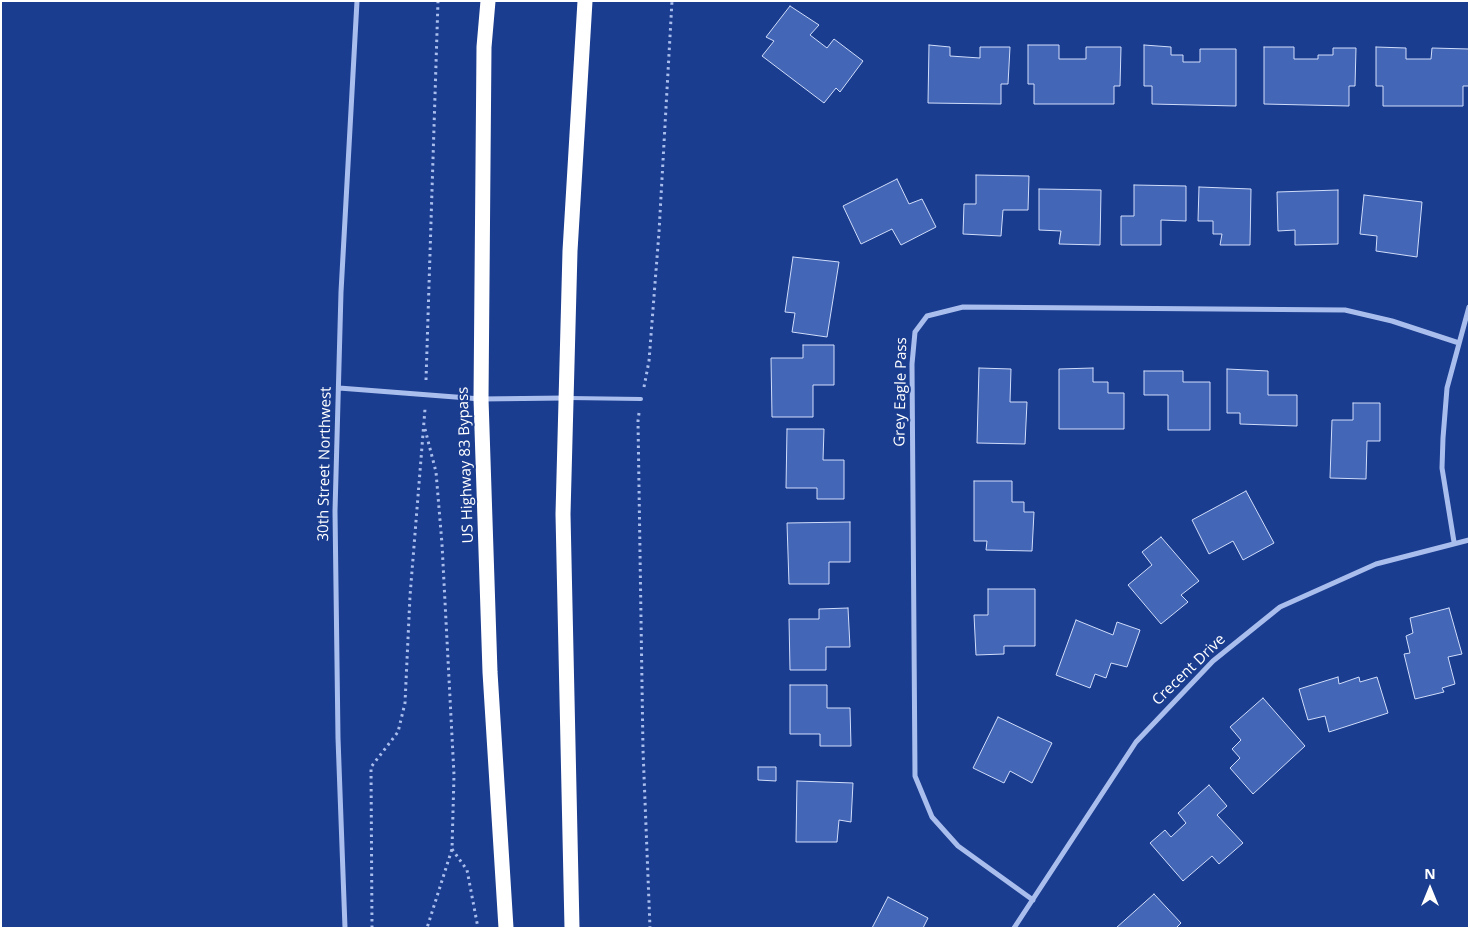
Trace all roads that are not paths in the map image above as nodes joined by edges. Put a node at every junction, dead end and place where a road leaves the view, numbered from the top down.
1 (357, 1) edge
2 (488, 1) edge
3 (586, 1) edge
4 (1469, 307) edge
5 (1459, 343) junction
6 (339, 388) junction
7 (566, 398) junction
8 (482, 399) junction
9 (642, 399) road end
10 (1469, 540) edge
11 (1454, 542) junction
12 (1033, 900) junction
13 (345, 928) edge
14 (506, 928) edge
15 (572, 928) edge
16 (1014, 928) edge

1 - 6 street, 30th Street Northwest
2 - 8 highway, US Highway 83 Bypass
3 - 7 highway
4 - 5 street
5 - 11 street
5 - 12 street, Grey Eagle Pass
6 - 8 street
6 - 13 street, 30th Street Northwest
7 - 8 street
7 - 9 lane
7 - 15 highway
8 - 14 highway, US Highway 83 Bypass
10 - 11 street, Crecent Drive
11 - 12 street, Crecent Drive
12 - 16 street, Crecent Drive

